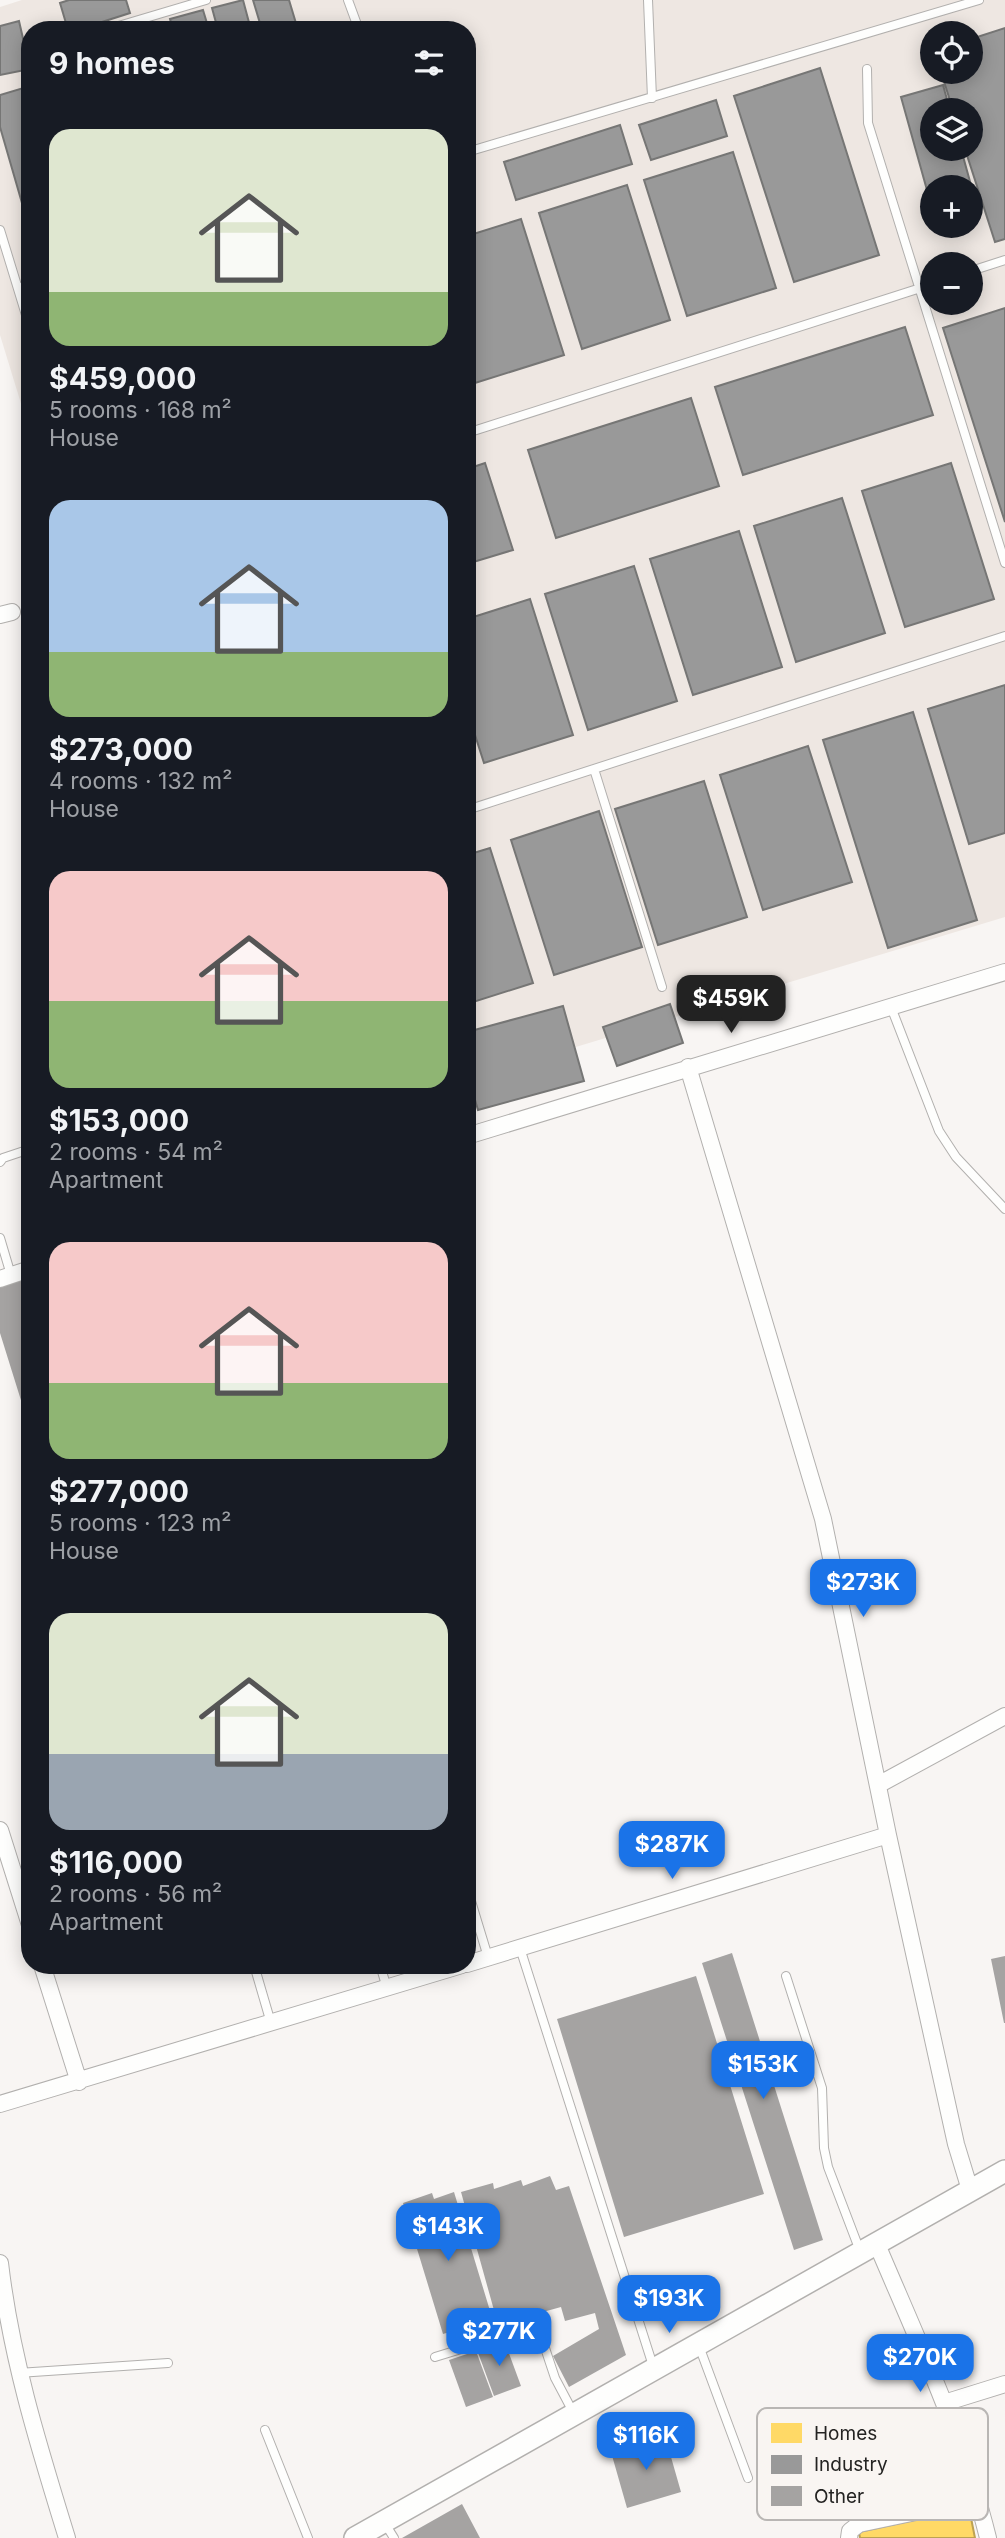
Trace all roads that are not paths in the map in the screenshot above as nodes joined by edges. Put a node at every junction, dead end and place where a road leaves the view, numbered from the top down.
1 (206, 0) edge
2 (348, 0) edge
3 (649, 0) edge
4 (979, 0) edge
5 (135, 21) edge
6 (356, 21) edge
7 (867, 69) dead end
8 (652, 98) junction
9 (476, 149) edge
10 (0, 230) edge
11 (1005, 260) edge
12 (983, 267) edge
13 (21, 287) edge
14 (18, 288) junction
15 (919, 289) junction
16 (21, 298) edge
17 (476, 430) edge
18 (1005, 564) edge
19 (1005, 636) edge
20 (594, 769) junction
21 (476, 807) edge
22 (1005, 972) edge
23 (662, 987) dead end
24 (891, 1006) junction
25 (688, 1067) junction
26 (476, 1133) edge
27 (21, 1152) edge
28 (0, 1162) edge
29 (1005, 1209) edge
30 (0, 1238) edge
31 (6, 1277) edge
32 (1005, 1716) edge
33 (878, 1785) junction
34 (0, 1830) edge
35 (888, 1835) junction
36 (21, 1896) edge
37 (476, 1918) edge
38 (519, 1948) junction
39 (488, 1957) junction
40 (476, 1961) edge
41 (45, 1974) edge
42 (257, 1974) edge
43 (383, 1974) edge
44 (433, 1974) edge
45 (786, 1976) dead end
46 (387, 1988) junction
47 (271, 2023) junction
48 (79, 2082) junction
49 (0, 2104) edge
50 (1005, 2171) edge
51 (970, 2190) junction
52 (868, 2247) junction
53 (0, 2263) edge
54 (698, 2343) junction
55 (435, 2357) dead end
56 (168, 2363) dead end
57 (654, 2369) junction
58 (19, 2373) junction
59 (1005, 2384) edge
60 (944, 2403) junction
61 (946, 2408) edge
62 (575, 2415) junction
63 (265, 2430) dead end
64 (748, 2478) dead end
65 (878, 2520) edge
66 (983, 2520) edge
67 (389, 2530) edge
68 (67, 2538) edge
69 (308, 2538) edge
70 (355, 2538) edge
71 (849, 2538) edge
72 (988, 2538) edge

1 - 5 lane
2 - 6 lane
3 - 8 lane
4 - 8 lane
7 - 15 lane
8 - 9 lane
10 - 14 lane
11 - 12 lane
13 - 14 lane
14 - 16 lane
15 - 17 lane
15 - 18 lane
19 - 20 lane
20 - 21 lane
20 - 23 lane
22 - 24 street
24 - 25 street
24 - 29 lane
25 - 26 street
25 - 33 street
27 - 28 lane
30 - 31 lane
32 - 33 street
33 - 35 street
34 - 36 street
35 - 38 street
35 - 51 street
37 - 39 lane
38 - 39 street
38 - 57 lane
39 - 40 street
41 - 48 street
42 - 47 lane
43 - 46 lane
44 - 46 street
45 - 52 lane
46 - 47 street
47 - 48 street
48 - 49 street
50 - 51 street
51 - 52 street
52 - 54 street
52 - 60 street
53 - 58 street
54 - 57 street
54 - 64 lane
55 - 62 lane
56 - 58 lane
57 - 62 street
58 - 68 street
59 - 60 street
60 - 61 street
62 - 67 street
63 - 69 lane
65 - 71 street
66 - 72 street
67 - 70 street

